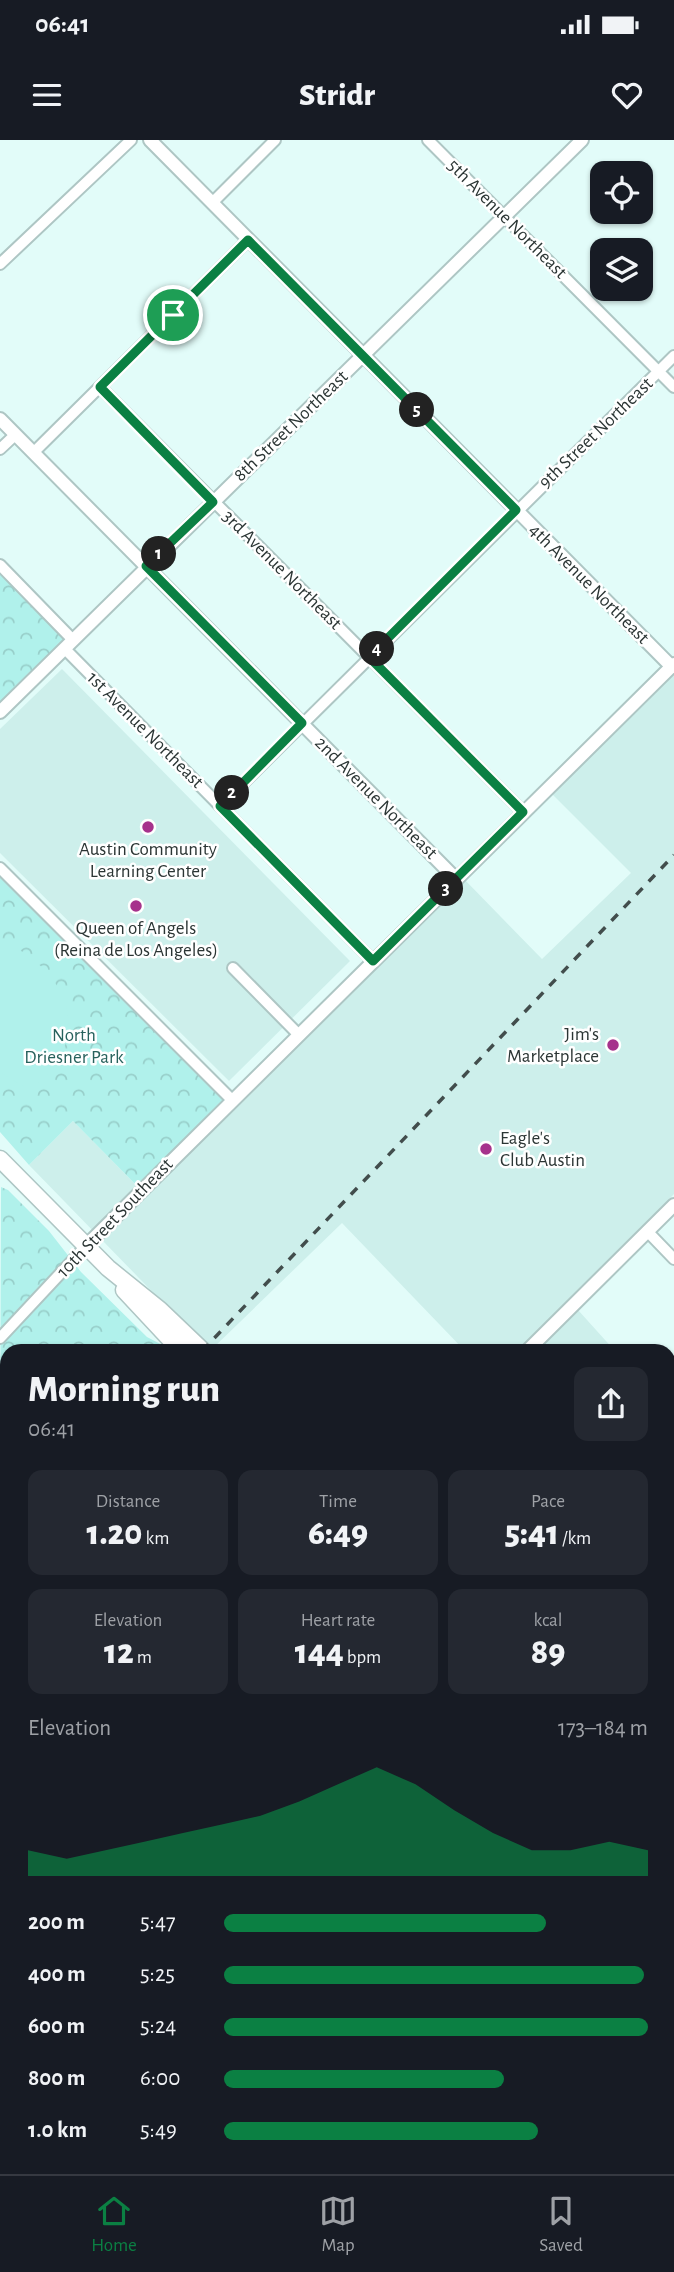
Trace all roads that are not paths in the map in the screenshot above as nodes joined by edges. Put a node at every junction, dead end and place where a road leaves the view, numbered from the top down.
1 (131, 140) edge
2 (150, 140) edge
3 (275, 140) edge
4 (428, 140) edge
5 (582, 140) edge
6 (212, 203) junction
7 (504, 216) junction
8 (248, 240) junction
9 (0, 264) edge
10 (363, 356) junction
11 (674, 356) edge
12 (659, 371) junction
13 (100, 387) junction
14 (674, 387) edge
15 (0, 419) edge
16 (15, 435) junction
17 (0, 450) edge
18 (34, 452) junction
19 (213, 502) junction
20 (516, 510) junction
21 (0, 565) edge
22 (146, 566) junction
23 (69, 644) junction
24 (369, 657) junction
25 (673, 667) edge
26 (0, 712) edge
27 (302, 723) junction
28 (220, 806) junction
29 (523, 812) junction
30 (0, 868) edge
31 (456, 879) junction
32 (373, 961) junction
33 (233, 968) dead end
34 (298, 1034) junction
35 (232, 1100) junction
36 (0, 1159) edge
37 (674, 1205) edge
38 (647, 1231) junction
39 (86, 1247) junction
40 (674, 1259) edge
41 (108, 1268) junction
42 (0, 1338) edge
43 (174, 1344) edge
44 (196, 1344) edge
45 (534, 1344) edge

1 - 9 street
2 - 6 street, 4th Avenue Northeast
3 - 6 street
4 - 7 street, 5th Avenue Northeast
5 - 7 street, 8th Street Northeast
6 - 8 street, 4th Avenue Northeast
7 - 10 street, 8th Street Northeast
7 - 12 street, 5th Avenue Northeast
8 - 10 street, 4th Avenue Northeast
8 - 13 street
10 - 19 street, 8th Street Northeast
10 - 20 street, 4th Avenue Northeast
11 - 12 street, 9th Street Northeast
12 - 14 street, 5th Avenue Northeast
12 - 20 street, 9th Street Northeast
13 - 18 street
13 - 19 street, 3rd Avenue Northeast
15 - 16 street, 2nd Avenue Northeast
16 - 17 street
16 - 18 street, 2nd Avenue Northeast
18 - 22 street, 2nd Avenue Northeast
19 - 22 street, 8th Street Northeast
19 - 24 street, 3rd Avenue Northeast
20 - 24 street, 9th Street Northeast
20 - 25 street, 4th Avenue Northeast
21 - 23 street, 1st Avenue Northeast
22 - 23 street, 8th Street Northeast
22 - 27 street, 2nd Avenue Northeast
23 - 26 street, 8th Street Northeast
23 - 28 street, 1st Avenue Northeast
24 - 27 street, 9th Street Northeast
24 - 29 street, 3rd Avenue Northeast
25 - 29 street, 10th Street Southeast
27 - 28 street, 9th Street Northeast
27 - 31 street, 2nd Avenue Northeast
28 - 32 street, 1st Avenue Northeast
29 - 31 street, 10th Street Southeast
30 - 35 street
31 - 32 street, 10th Street Southeast
32 - 34 street, 10th Street Southeast
33 - 34 street
34 - 35 street, 10th Street Southeast
35 - 39 street, 10th Street Southeast
36 - 39 main road
37 - 38 street
38 - 40 street
38 - 45 street
39 - 41 main road
39 - 42 street, 10th Street Southeast
41 - 43 main road
41 - 44 main road

